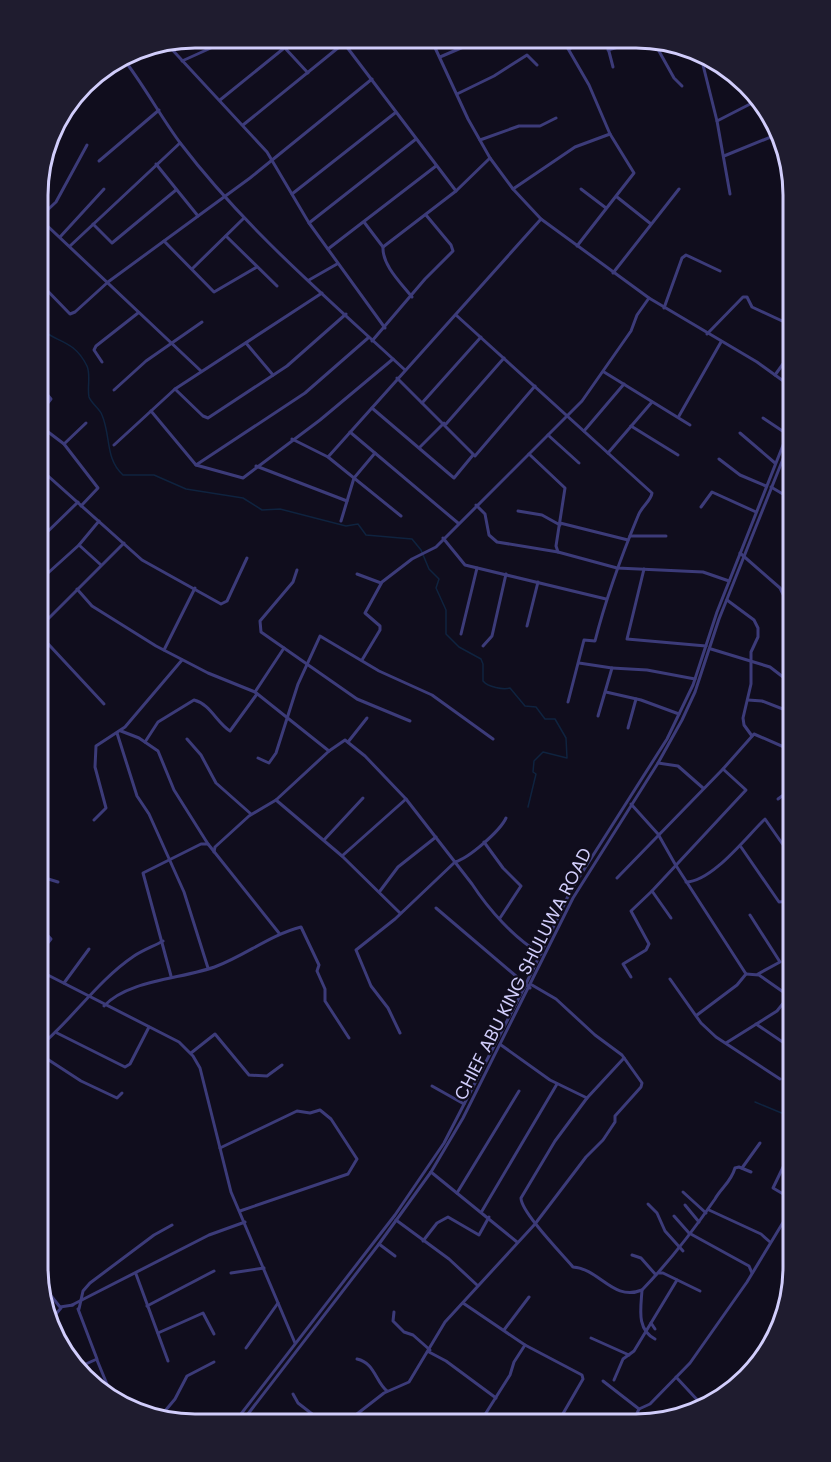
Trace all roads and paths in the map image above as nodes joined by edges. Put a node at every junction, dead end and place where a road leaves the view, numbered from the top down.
1 (210, 48) edge
2 (282, 48) edge
3 (285, 48) edge
4 (338, 48) edge
5 (348, 48) edge
6 (436, 48) edge
7 (461, 48) edge
8 (615, 48) edge
9 (569, 49) edge
10 (172, 50) edge
11 (608, 50) joint
12 (658, 50) edge
13 (440, 57) junction
14 (182, 61) junction
15 (703, 64) edge
16 (127, 65) edge
17 (537, 65) dead end
18 (613, 67) dead end
19 (308, 73) junction
20 (372, 79) junction
21 (682, 86) dead end
22 (457, 94) junction
23 (219, 100) junction
24 (751, 104) edge
25 (159, 110) junction
26 (395, 113) junction
27 (556, 118) dead end
28 (717, 121) junction
29 (243, 125) junction
30 (610, 134) junction
31 (771, 137) edge
32 (416, 139) junction
33 (480, 140) junction
34 (180, 143) junction
35 (87, 145) dead end
36 (724, 156) junction
37 (490, 158) junction
38 (272, 160) junction
39 (99, 161) dead end
40 (156, 164) junction
41 (436, 166) junction
42 (104, 189) dead end
43 (513, 189) junction
44 (581, 189) dead end
45 (679, 189) dead end
46 (176, 190) junction
47 (456, 190) junction
48 (292, 194) junction
49 (730, 194) dead end
50 (225, 196) junction
51 (616, 197) junction
52 (606, 209) junction
53 (48, 210) edge
54 (426, 215) junction
55 (198, 216) junction
56 (244, 218) junction
57 (541, 219) junction
58 (364, 222) junction
59 (309, 223) junction
60 (93, 224) junction
61 (651, 224) junction
62 (48, 226) edge
63 (226, 236) junction
64 (60, 237) junction
65 (164, 241) junction
66 (70, 246) junction
67 (577, 246) junction
68 (383, 247) junction
69 (328, 249) junction
70 (338, 264) junction
71 (257, 267) junction
72 (191, 270) junction
73 (720, 271) dead end
74 (613, 273) junction
75 (309, 280) junction
76 (108, 282) junction
77 (277, 286) dead end
78 (48, 291) edge
79 (323, 292) junction
80 (412, 297) junction
81 (648, 298) junction
82 (664, 308) junction
83 (138, 313) junction
84 (346, 315) junction
85 (456, 315) junction
86 (783, 321) edge
87 (202, 322) dead end
88 (385, 328) junction
89 (707, 334) junction
90 (481, 337) junction
91 (370, 339) junction
92 (721, 342) junction
93 (170, 343) junction
94 (246, 343) junction
95 (504, 358) junction
96 (393, 359) junction
97 (102, 362) dead end
98 (783, 364) edge
99 (405, 370) junction
100 (201, 372) junction
101 (604, 372) junction
102 (273, 375) junction
103 (775, 375) junction
104 (397, 378) junction
105 (783, 380) edge
106 (624, 384) junction
107 (535, 386) junction
108 (175, 389) junction
109 (114, 390) dead end
110 (652, 401) junction
111 (422, 403) junction
112 (372, 408) junction
113 (151, 411) junction
114 (567, 416) junction
115 (679, 416) junction
116 (763, 418) dead end
117 (86, 423) dead end
118 (445, 424) junction
119 (690, 425) dead end
120 (631, 426) junction
121 (584, 430) junction
122 (48, 431) edge
123 (783, 431) edge
124 (350, 432) junction
125 (740, 433) dead end
126 (548, 435) junction
127 (292, 439) junction
128 (64, 444) junction
129 (783, 445) edge
130 (114, 446) dead end
131 (420, 447) junction
132 (375, 453) junction
133 (608, 453) junction
134 (529, 454) junction
135 (473, 455) junction
136 (678, 455) dead end
137 (327, 457) junction
138 (783, 458) edge
139 (719, 459) dead end
140 (579, 463) dead end
141 (776, 463) junction
142 (196, 465) junction
143 (256, 466) junction
144 (48, 476) edge
145 (354, 478) junction
146 (766, 486) junction
147 (771, 487) junction
148 (783, 494) edge
149 (347, 501) junction
150 (78, 502) junction
151 (476, 505) junction
152 (81, 506) junction
153 (701, 507) dead end
154 (518, 511) dead end
155 (756, 512) junction
156 (401, 516) dead end
157 (99, 521) junction
158 (341, 521) dead end
159 (458, 523) junction
160 (560, 524) junction
161 (48, 531) edge
162 (666, 536) dead end
163 (444, 538) junction
164 (629, 538) junction
165 (124, 543) junction
166 (79, 545) junction
167 (556, 546) junction
168 (548, 550) junction
169 (558, 552) junction
170 (740, 553) junction
171 (744, 556) junction
172 (247, 558) dead end
173 (101, 566) junction
174 (477, 568) junction
175 (617, 568) junction
176 (644, 569) junction
177 (297, 570) dead end
178 (48, 573) edge
179 (357, 574) dead end
180 (506, 574) junction
181 (729, 581) junction
182 (538, 582) junction
183 (381, 583) junction
184 (195, 588) junction
185 (77, 589) junction
186 (783, 594) edge
187 (606, 599) junction
188 (727, 600) junction
189 (48, 618) edge
190 (526, 626) dead end
191 (461, 634) dead end
192 (48, 644) edge
193 (483, 646) dead end
194 (706, 646) junction
195 (284, 648) junction
196 (164, 650) junction
197 (711, 650) junction
198 (182, 660) junction
199 (362, 660) junction
200 (751, 662) junction
201 (579, 663) junction
202 (308, 664) junction
203 (612, 668) junction
204 (783, 677) edge
205 (695, 679) junction
206 (606, 692) junction
207 (256, 693) junction
208 (636, 699) junction
209 (748, 700) junction
210 (568, 702) dead end
211 (104, 704) dead end
212 (783, 709) edge
213 (679, 714) junction
214 (598, 716) dead end
215 (288, 717) junction
216 (366, 718) dead end
217 (410, 721) dead end
218 (628, 728) dead end
219 (119, 732) junction
220 (752, 734) junction
221 (187, 739) dead end
222 (493, 739) dead end
223 (145, 742) junction
224 (348, 742) junction
225 (783, 747) edge
226 (329, 751) junction
227 (258, 758) dead end
228 (658, 763) junction
229 (723, 769) junction
230 (639, 788) junction
231 (703, 788) junction
232 (783, 796) edge
233 (363, 798) dead end
234 (778, 799) dead end
235 (276, 800) junction
236 (406, 800) junction
237 (631, 804) junction
238 (251, 814) junction
239 (506, 818) dead end
240 (94, 820) dead end
241 (658, 834) junction
242 (436, 837) junction
243 (324, 840) junction
244 (484, 842) junction
245 (783, 845) edge
246 (741, 847) junction
247 (212, 848) junction
248 (342, 856) junction
249 (169, 861) junction
250 (455, 862) junction
251 (675, 864) junction
252 (617, 878) dead end
253 (48, 879) edge
254 (58, 882) dead end
255 (686, 882) junction
256 (380, 891) junction
257 (652, 891) junction
258 (783, 902) edge
259 (436, 908) dead end
260 (400, 913) junction
261 (750, 915) dead end
262 (500, 918) junction
263 (671, 918) dead end
264 (279, 933) junction
265 (163, 941) junction
266 (89, 949) dead end
267 (541, 954) junction
268 (208, 968) junction
269 (746, 974) junction
270 (48, 975) edge
271 (172, 975) junction
272 (757, 975) junction
273 (631, 977) dead end
274 (670, 979) dead end
275 (64, 983) junction
276 (526, 985) junction
277 (531, 986) junction
278 (783, 990) edge
279 (88, 997) junction
280 (783, 1005) edge
281 (104, 1006) junction
282 (697, 1016) junction
283 (756, 1024) junction
284 (149, 1028) junction
285 (57, 1033) junction
286 (400, 1033) dead end
287 (350, 1038) dead end
288 (48, 1040) edge
289 (726, 1043) junction
290 (783, 1043) edge
291 (501, 1045) junction
292 (191, 1053) junction
293 (624, 1058) junction
294 (48, 1061) edge
295 (282, 1065) dead end
296 (780, 1079) dead end
297 (557, 1084) junction
298 (432, 1086) dead end
299 (519, 1091) dead end
300 (122, 1093) dead end
301 (586, 1098) junction
302 (464, 1104) junction
303 (458, 1115) junction
304 (463, 1118) junction
305 (760, 1143) dead end
306 (220, 1148) junction
307 (783, 1167) edge
308 (742, 1168) junction
309 (431, 1172) junction
310 (751, 1172) dead end
311 (683, 1192) dead end
312 (457, 1193) junction
313 (783, 1194) edge
314 (648, 1204) dead end
315 (685, 1205) dead end
316 (240, 1211) junction
317 (482, 1211) junction
318 (708, 1211) junction
319 (674, 1216) dead end
320 (489, 1217) junction
321 (396, 1220) junction
322 (245, 1222) junction
323 (699, 1222) junction
324 (783, 1222) edge
325 (535, 1224) junction
326 (172, 1225) dead end
327 (689, 1233) junction
328 (512, 1240) junction
329 (423, 1241) junction
330 (517, 1242) junction
331 (771, 1242) junction
332 (379, 1244) junction
333 (513, 1246) junction
334 (680, 1246) junction
335 (683, 1251) dead end
336 (632, 1255) dead end
337 (394, 1256) dead end
338 (264, 1268) junction
339 (214, 1271) dead end
340 (231, 1273) dead end
341 (752, 1273) junction
342 (136, 1274) junction
343 (657, 1274) junction
344 (677, 1280) junction
345 (477, 1285) junction
346 (337, 1289) junction
347 (642, 1290) junction
348 (700, 1291) dead end
349 (341, 1293) junction
350 (51, 1296) edge
351 (529, 1297) dead end
352 (80, 1301) junction
353 (278, 1303) junction
354 (462, 1303) junction
355 (72, 1305) junction
356 (147, 1306) junction
357 (61, 1308) junction
358 (79, 1309) junction
359 (394, 1312) dead end
360 (56, 1315) edge
361 (651, 1323) junction
362 (655, 1329) dead end
363 (504, 1330) junction
364 (158, 1333) junction
365 (645, 1333) junction
366 (214, 1334) dead end
367 (591, 1338) dead end
368 (655, 1339) dead end
369 (295, 1343) junction
370 (525, 1345) junction
371 (246, 1348) dead end
372 (429, 1351) junction
373 (629, 1355) junction
374 (97, 1359) junction
375 (357, 1359) dead end
376 (168, 1361) dead end
377 (214, 1362) dead end
378 (85, 1365) edge
379 (676, 1377) junction
380 (614, 1380) dead end
381 (603, 1381) dead end
382 (107, 1385) edge
383 (384, 1392) junction
384 (293, 1394) dead end
385 (496, 1398) junction
386 (698, 1400) edge
387 (639, 1409) junction
388 (165, 1411) edge
389 (241, 1414) edge
390 (248, 1414) edge
391 (312, 1414) edge
392 (356, 1414) edge
393 (486, 1414) edge
394 (563, 1414) edge
395 (637, 1414) edge

1 - 14 street
2 - 23 street
3 - 19 street
4 - 19 street
5 - 20 street
6 - 13 street
7 - 13 street
8 - 11 street
9 - 30 street
10 - 14 street
11 - 18 street
12 - 21 street
13 - 22 street
14 - 23 street
15 - 28 street
16 - 25 street
17 - 22 street
19 - 29 street
20 - 26 street
20 - 38 street
22 - 33 street
23 - 29 street
24 - 28 street
25 - 34 street
25 - 39 street
26 - 32 street
26 - 48 street
27 - 33 street
28 - 36 street
29 - 38 street
30 - 43 street
30 - 51 street
31 - 36 street
32 - 41 street
32 - 59 street
33 - 37 street
34 - 40 street
34 - 50 street
35 - 53 street
36 - 49 street
37 - 43 street
37 - 47 street
38 - 48 street
38 - 50 street
40 - 46 street
40 - 60 street
41 - 47 street
41 - 58 street
42 - 64 street
43 - 57 street
44 - 52 street
45 - 61 street
46 - 55 street
46 - 60 street
47 - 54 street
48 - 59 street
50 - 55 street
50 - 56 street
51 - 52 street
51 - 61 street
52 - 67 street
54 - 68 street
54 - 80 street
55 - 65 street
56 - 63 street
56 - 75 street
57 - 67 street
57 - 85 street
58 - 68 street
58 - 69 street
59 - 69 street
60 - 66 street
61 - 74 street
62 - 64 street
63 - 71 street
63 - 72 street
64 - 66 street
65 - 72 street
65 - 76 street
66 - 76 street
67 - 74 street
68 - 80 street
69 - 70 street
70 - 75 street
70 - 88 street
71 - 72 street
71 - 77 street
73 - 82 street
74 - 81 street
75 - 79 street
76 - 78 street
76 - 83 street
79 - 84 street
79 - 94 street
80 - 88 street
81 - 82 street
81 - 101 street
82 - 89 street
83 - 93 street
83 - 97 street
84 - 91 street
84 - 102 street
85 - 90 street
85 - 99 street
86 - 89 street
87 - 93 street
88 - 91 street
89 - 92 street
90 - 95 street
90 - 111 street
91 - 96 street
91 - 142 street
92 - 103 street
92 - 115 street
93 - 100 street
93 - 109 street
94 - 100 street
94 - 102 street
95 - 107 street
95 - 118 street
96 - 99 street
96 - 127 street
98 - 103 street
99 - 104 street
100 - 108 street
101 - 106 street
101 - 114 street
102 - 108 street
103 - 105 street
104 - 111 street
104 - 112 street
106 - 110 street
106 - 121 street
107 - 114 street
107 - 135 street
108 - 113 street
110 - 115 street
110 - 120 street
111 - 118 street
112 - 124 street
112 - 131 street
113 - 130 street
113 - 142 street
114 - 121 street
114 - 126 street
115 - 119 street
116 - 123 street
117 - 128 street
118 - 131 street
118 - 135 street
120 - 133 street
120 - 136 street
121 - 133 street
122 - 128 street
124 - 132 street
124 - 137 street
125 - 141 street
126 - 134 street
126 - 140 street
127 - 137 street
127 - 143 street
128 - 152 street
129 - 141 street
131 - 135 street
132 - 145 street
132 - 159 street
133 - 164 street
134 - 151 street
134 - 160 street
137 - 145 street
138 - 147 street, CHIEF ABU KING SHULUWA ROAD
139 - 146 street
141 - 146 street
142 - 143 street
143 - 149 street
144 - 150 street
145 - 149 street
145 - 156 street
146 - 155 street
147 - 148 street
147 - 171 street, CHIEF ABU KING SHULUWA ROAD
149 - 158 street
150 - 152 street
150 - 161 street
151 - 159 street
151 - 168 street
152 - 157 street
153 - 155 street
154 - 160 street
155 - 170 street
157 - 165 street
157 - 166 street
159 - 163 street
160 - 164 street
160 - 167 street
162 - 164 street
163 - 174 street
163 - 183 street
164 - 175 street
165 - 173 street
165 - 184 street
166 - 173 street
166 - 178 street
167 - 168 street
167 - 169 street
168 - 169 street
169 - 175 street
170 - 171 street
170 - 181 street
171 - 186 street
171 - 188 street, CHIEF ABU KING SHULUWA ROAD
172 - 184 street
173 - 185 street
174 - 180 street
174 - 191 street
175 - 176 street
175 - 187 street
176 - 181 street
176 - 194 street
177 - 195 street
179 - 183 street
180 - 182 street
180 - 193 street
181 - 194 street
182 - 187 street
182 - 190 street
183 - 199 street
184 - 196 street
185 - 189 street
185 - 196 street
187 - 201 street
188 - 197 street, CHIEF ABU KING SHULUWA ROAD
188 - 200 street
192 - 211 street
194 - 205 street
195 - 202 street
195 - 207 street
196 - 198 street
197 - 200 street
197 - 228 street, CHIEF ABU KING SHULUWA ROAD
198 - 207 street
198 - 219 street
199 - 202 street
199 - 222 street
200 - 204 street
200 - 209 street
201 - 203 street
201 - 210 street
202 - 215 street
202 - 217 street
203 - 205 street
203 - 206 street
205 - 213 street
206 - 208 street
206 - 214 street
207 - 215 street
207 - 223 street
208 - 213 street
208 - 218 street
209 - 212 street
209 - 220 street
213 - 230 street
215 - 226 street
215 - 227 street
216 - 224 street
219 - 223 street
219 - 240 street
219 - 249 street
220 - 225 street
220 - 229 street
221 - 238 street
223 - 247 street
224 - 226 street
224 - 236 street
226 - 235 street
228 - 230 street, CHIEF ABU KING SHULUWA ROAD
228 - 231 street
229 - 231 street
229 - 251 street
230 - 237 street, CHIEF ABU KING SHULUWA ROAD
230 - 267 street
231 - 241 street
232 - 234 street
233 - 243 street
235 - 238 street
235 - 243 street
236 - 242 street
236 - 248 street
237 - 241 street
237 - 277 street, CHIEF ABU KING SHULUWA ROAD
238 - 247 street
239 - 244 street
241 - 251 street
241 - 252 street
242 - 250 street
242 - 256 street
243 - 248 street
244 - 250 street
244 - 262 street
245 - 246 street
246 - 255 street
246 - 258 street
247 - 249 street
247 - 264 street
248 - 256 street
249 - 265 street
249 - 268 street
250 - 260 street
250 - 262 street
251 - 255 street
251 - 257 street
253 - 254 street
255 - 269 street
256 - 260 street
257 - 263 street
257 - 273 street
259 - 276 street
260 - 286 street
261 - 272 street
262 - 267 street
264 - 268 street
264 - 287 street
265 - 271 street
265 - 279 street
266 - 275 street
267 - 276 street
268 - 271 street
269 - 272 street
269 - 282 street
270 - 275 street
271 - 281 street
272 - 278 street
274 - 282 street
275 - 279 street
276 - 277 street
276 - 302 street
277 - 291 street, CHIEF ABU KING SHULUWA ROAD
277 - 293 street
279 - 281 street
279 - 285 street
280 - 283 street
281 - 284 street
282 - 289 street
283 - 289 street
283 - 290 street
284 - 285 street
284 - 292 street
285 - 288 street
289 - 296 street
291 - 297 street
291 - 304 street, CHIEF ABU KING SHULUWA ROAD
292 - 295 street
292 - 306 street
293 - 301 street
293 - 325 street
294 - 300 street
297 - 301 street
297 - 317 street
298 - 302 street
299 - 312 street
301 - 325 street
302 - 303 street
303 - 304 street
303 - 346 street
304 - 309 street, CHIEF ABU KING SHULUWA ROAD
305 - 308 street
306 - 316 street
306 - 316 street
307 - 313 street
308 - 310 street
308 - 318 street
309 - 312 street
309 - 321 street, CHIEF ABU KING SHULUWA ROAD
311 - 318 street
312 - 317 street
314 - 334 street
315 - 323 street
316 - 322 street
317 - 320 street
318 - 323 street
318 - 331 street
319 - 327 street
320 - 328 street
320 - 329 street
321 - 329 street
321 - 332 street, CHIEF ABU KING SHULUWA ROAD
322 - 338 street
322 - 342 street
323 - 327 street
324 - 331 street
325 - 330 street
325 - 347 street
326 - 352 street
327 - 334 street
327 - 341 street
328 - 330 street
328 - 333 street
329 - 345 street
330 - 333 street
331 - 341 street
332 - 337 street
332 - 349 street, CHIEF ABU KING SHULUWA ROAD
333 - 345 street
334 - 335 street
334 - 343 street
336 - 343 street
338 - 340 street
338 - 353 street
339 - 356 street
341 - 379 street
342 - 352 street
342 - 356 street
343 - 344 street
343 - 347 street
344 - 348 street
344 - 361 street
345 - 354 street
346 - 349 street
346 - 369 street
347 - 365 street
349 - 390 street, CHIEF ABU KING SHULUWA ROAD
350 - 357 street
351 - 363 street
352 - 355 street
352 - 358 street
353 - 369 street
353 - 371 street
354 - 363 street
354 - 372 street
355 - 357 street
355 - 358 street
356 - 364 street
357 - 360 street
358 - 374 street
359 - 372 street
361 - 362 street
361 - 365 street
363 - 370 street
364 - 366 street
364 - 376 street
365 - 368 street
365 - 373 street
367 - 373 street
369 - 389 street
370 - 385 street
370 - 394 street
372 - 383 street
372 - 385 street
373 - 380 street
374 - 378 street
374 - 382 street
375 - 383 street
377 - 388 street
379 - 386 street
379 - 387 street
381 - 387 street
383 - 392 street
384 - 391 street
385 - 393 street
387 - 395 street

